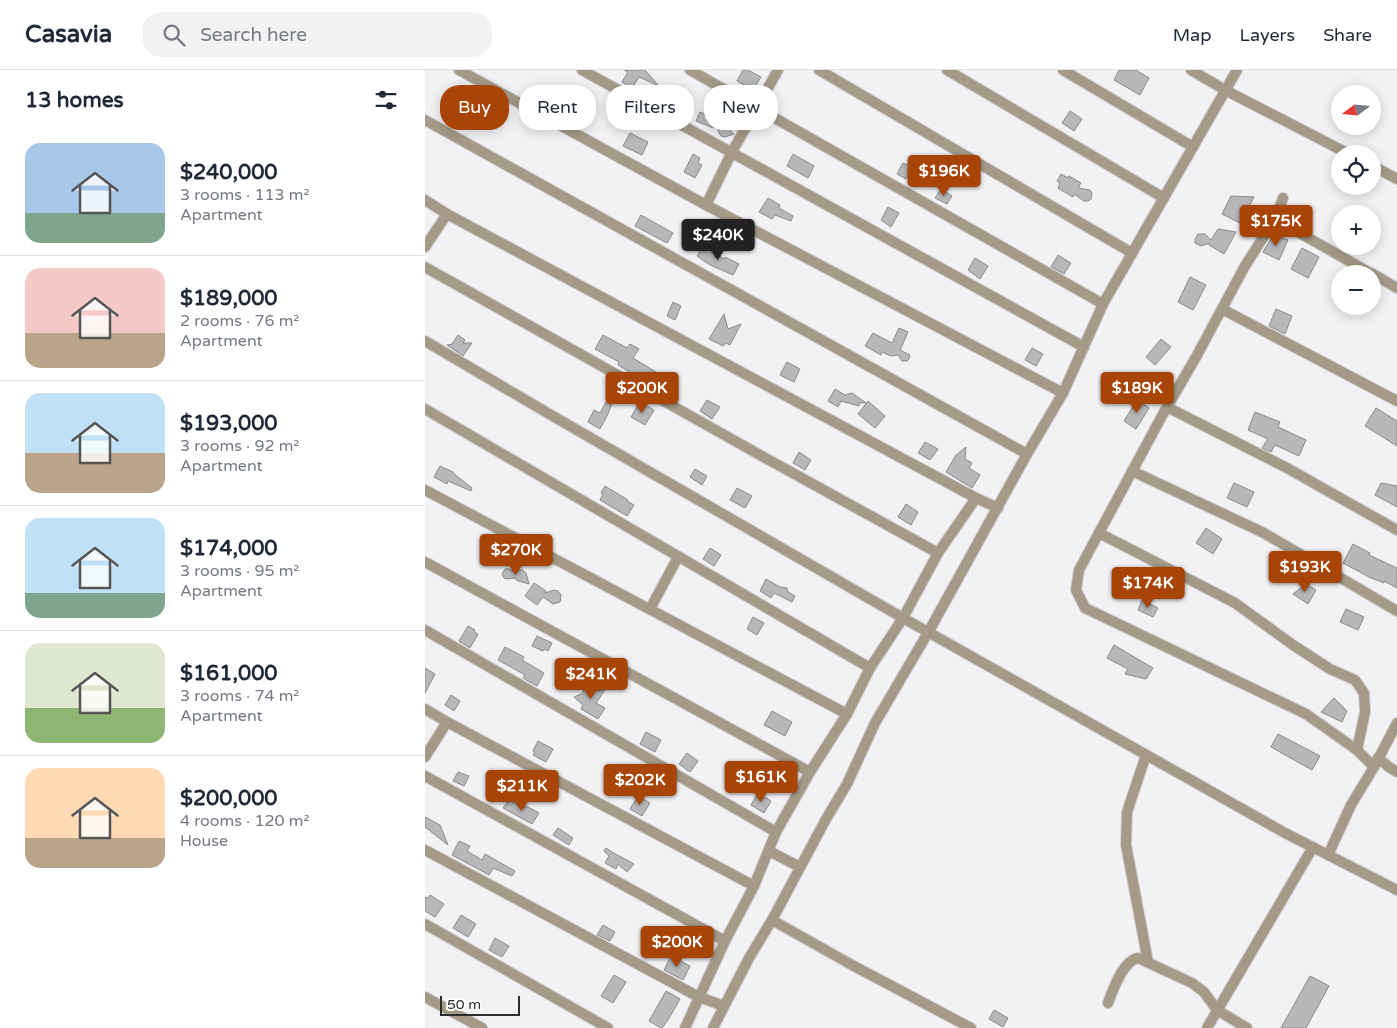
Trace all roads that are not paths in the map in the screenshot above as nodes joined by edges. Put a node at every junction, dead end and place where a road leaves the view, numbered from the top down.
1 (459, 70) edge
2 (582, 70) edge
3 (690, 70) edge
4 (778, 70) edge
5 (819, 70) edge
6 (947, 70) edge
7 (1063, 70) edge
8 (1191, 70) edge
9 (1237, 70) edge
10 (716, 85) edge
11 (769, 85) edge
12 (1225, 90) junction
13 (425, 120) edge
14 (778, 120) edge
15 (744, 130) edge
16 (1332, 145) edge
17 (1193, 147) junction
18 (732, 152) junction
19 (1381, 170) edge
20 (1397, 179) edge
21 (1164, 198) junction
22 (1283, 198) dead end
23 (425, 200) edge
24 (705, 205) junction
25 (447, 214) junction
26 (1275, 219) junction
27 (425, 247) edge
28 (1132, 253) junction
29 (1356, 265) edge
30 (425, 266) edge
31 (1381, 279) edge
32 (1397, 288) edge
33 (1103, 304) junction
34 (1222, 309) junction
35 (425, 341) edge
36 (1084, 347) junction
37 (1063, 393) junction
38 (1397, 401) edge
39 (1167, 406) junction
40 (425, 409) edge
41 (1027, 454) junction
42 (1132, 471) junction
43 (425, 490) edge
44 (976, 498) junction
45 (998, 508) junction
46 (1397, 530) edge
47 (1099, 533) junction
48 (938, 553) junction
49 (678, 557) junction
50 (425, 562) edge
51 (650, 609) junction
52 (1397, 611) edge
53 (903, 618) junction
54 (425, 630) edge
55 (929, 631) junction
56 (870, 668) junction
57 (425, 709) edge
58 (847, 714) junction
59 (447, 722) junction
60 (1397, 723) edge
61 (1357, 750) junction
62 (1146, 755) junction
63 (425, 757) edge
64 (1376, 763) junction
65 (810, 772) junction
66 (1397, 772) edge
67 (425, 776) edge
68 (776, 832) junction
69 (1313, 847) junction
70 (425, 850) edge
71 (769, 851) junction
72 (1328, 855) junction
73 (800, 867) junction
74 (754, 886) junction
75 (1397, 890) edge
76 (772, 920) junction
77 (425, 924) edge
78 (725, 941) junction
79 (1148, 962) junction
80 (425, 997) edge
81 (699, 997) junction
82 (1109, 1003) dead end
83 (724, 1006) junction
84 (1217, 1010) junction
85 (482, 1028) edge
86 (608, 1028) edge
87 (685, 1028) edge
88 (713, 1028) edge
89 (971, 1028) edge
90 (1207, 1028) edge
91 (1247, 1028) edge

1 - 24 street
2 - 18 street
3 - 10 street
4 - 11 street
5 - 28 street
6 - 21 street
7 - 17 street
8 - 12 street
9 - 12 street
12 - 16 street
12 - 17 street
13 - 41 street
14 - 33 street
15 - 18 street
17 - 21 street
18 - 24 street
18 - 36 street
19 - 20 street
21 - 28 street
22 - 26 street
23 - 25 street
24 - 37 street
25 - 27 street
25 - 44 street
26 - 29 street
26 - 34 street
28 - 33 street
30 - 48 street
31 - 32 street
33 - 36 street
34 - 38 street
34 - 39 street
35 - 53 street
36 - 37 street
37 - 41 street
39 - 42 street
39 - 46 street
40 - 49 street
41 - 45 street
42 - 47 street
42 - 52 street
43 - 51 street
44 - 45 street
44 - 48 street
45 - 55 street
47 - 61 street
47 - 61 street
48 - 53 street
49 - 51 street
49 - 56 street
50 - 65 street
51 - 58 street
53 - 55 street
53 - 56 street
54 - 68 street
55 - 62 street
55 - 73 street
56 - 58 street
57 - 59 street
58 - 65 street
59 - 63 street
59 - 74 street
60 - 64 street
61 - 64 street
62 - 69 street
62 - 79 street
64 - 66 street
64 - 72 street
65 - 68 street
67 - 78 street
68 - 71 street
69 - 72 street
69 - 84 street
70 - 81 street
71 - 73 street
71 - 74 street
72 - 75 street
73 - 76 street
74 - 78 street
76 - 83 street
76 - 89 street
77 - 86 street
78 - 81 street
79 - 82 street
79 - 84 street
80 - 85 street
81 - 83 street
81 - 87 street
83 - 88 street
84 - 90 street
84 - 91 street

